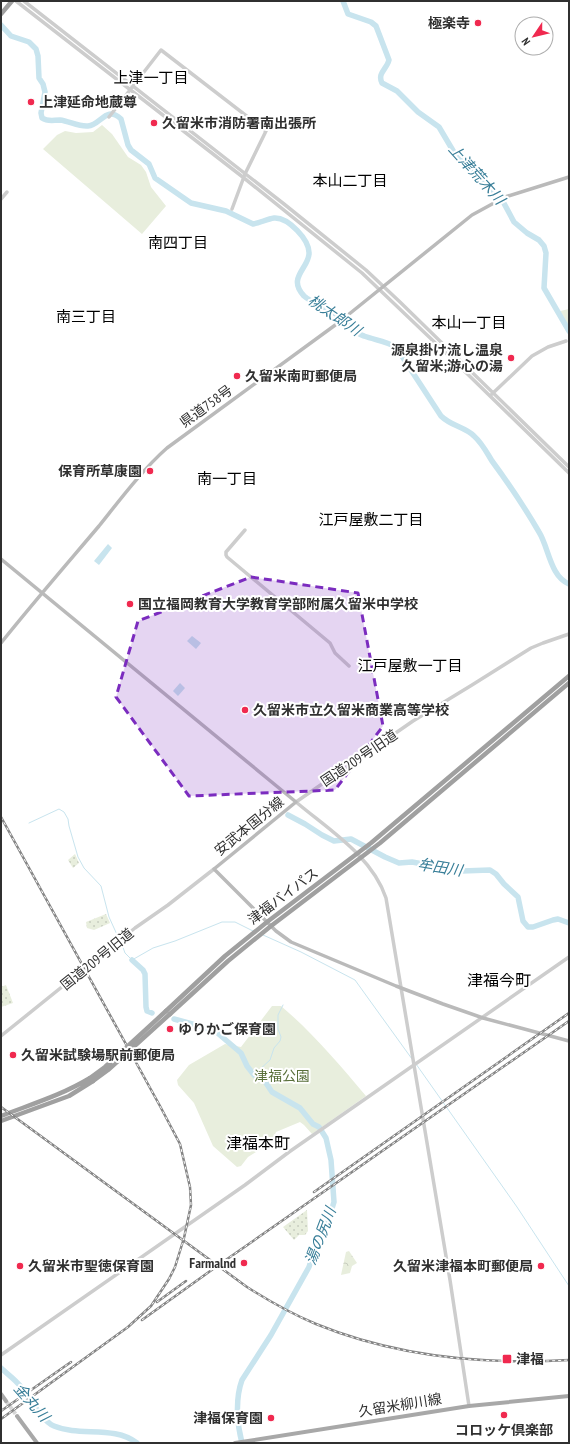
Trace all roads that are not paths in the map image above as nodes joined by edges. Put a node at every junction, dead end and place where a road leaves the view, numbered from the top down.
1 (12, 1) edge
2 (16, 1) edge
3 (24, 1) edge
4 (1, 14) edge
5 (132, 88) junction
6 (109, 117) dead end
7 (246, 174) junction
8 (569, 177) edge
9 (244, 178) junction
10 (7, 192) dead end
11 (1, 199) edge
12 (232, 209) dead end
13 (384, 286) junction
14 (380, 289) junction
15 (566, 341) dead end
16 (493, 393) junction
17 (490, 397) junction
18 (569, 467) edge
19 (569, 474) edge
20 (245, 530) dead end
21 (1, 559) edge
22 (42, 592) junction
23 (569, 634) edge
24 (1, 643) edge
25 (349, 666) dead end
26 (569, 676) edge
27 (569, 683) edge
28 (296, 802) junction
29 (357, 854) junction
30 (362, 857) junction
31 (214, 869) junction
32 (267, 922) junction
33 (271, 926) junction
34 (569, 958) edge
35 (402, 989) junction
36 (168, 1012) junction
37 (483, 1018) junction
38 (1, 1036) edge
39 (569, 1041) edge
40 (415, 1066) junction
41 (91, 1080) junction
42 (1, 1116) edge
43 (1, 1121) edge
44 (1, 1355) edge
45 (1, 1394) edge
46 (569, 1396) edge
47 (6, 1401) tunnel mouth
48 (468, 1406) junction
49 (17, 1416) tunnel mouth
50 (245, 1442) edge
51 (37, 1443) edge
52 (236, 1443) edge

1 - 4 highway
2 - 5 street
3 - 5 street
5 - 6 street
5 - 7 street
5 - 7 street
5 - 9 street
7 - 9 street
7 - 13 street
8 - 13 main road, 県道758号
9 - 12 street
9 - 14 street
10 - 11 street
13 - 14 main road, 県道758号
13 - 16 street
14 - 17 street
14 - 22 main road, 県道758号
15 - 16 street
16 - 17 street
16 - 18 street
17 - 19 street
20 - 25 street
21 - 22 main road, 安武本国分線
22 - 24 main road, 県道758号
22 - 28 main road, 安武本国分線
23 - 28 street, 国道209号旧道
26 - 29 highway, 津福バイパス
27 - 30 highway, 津福バイパス
28 - 29 street
28 - 31 main road, 安武本国分線
29 - 30 street
29 - 32 highway, 津福バイパス
30 - 33 highway, 津福バイパス
30 - 35 street
31 - 32 main road, 安武本国分線
31 - 38 street, 国道209号旧道
32 - 33 main road, 安武本国分線
32 - 36 highway, 津福バイパス
33 - 35 main road, 安武本国分線
33 - 36 highway, 津福バイパス
34 - 37 street
35 - 37 main road, 安武本国分線
35 - 40 street
36 - 41 highway, 津福バイパス, bridge
37 - 39 main road, 安武本国分線
37 - 40 street
40 - 44 street
40 - 48 street
41 - 42 highway, 津福バイパス
41 - 43 highway, 津福バイパス
45 - 47 main road
46 - 48 main road, 久留米柳川線
48 - 50 main road, 久留米柳川線
49 - 51 main road
50 - 52 main road, 久留米柳川線

